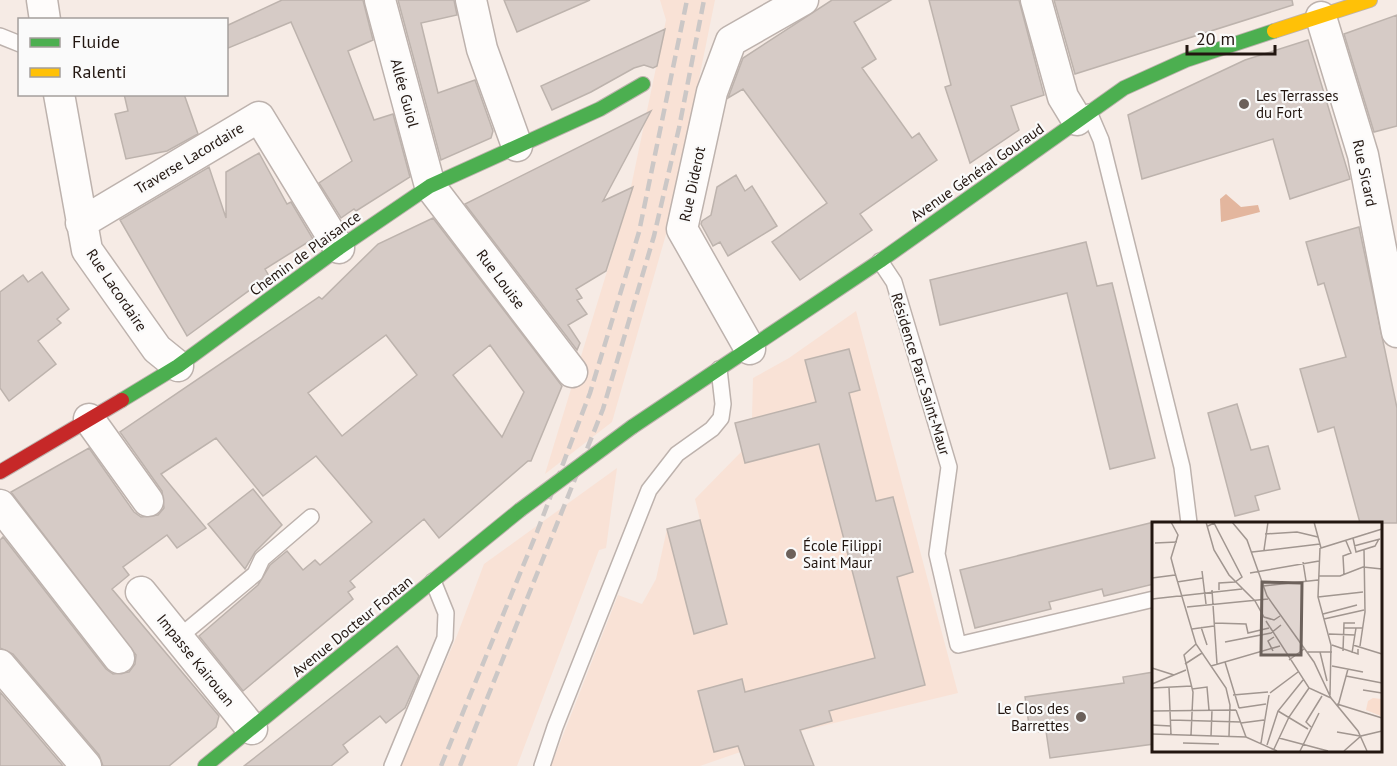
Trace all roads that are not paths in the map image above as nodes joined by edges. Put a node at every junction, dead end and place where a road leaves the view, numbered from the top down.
1 (42, 0) edge
2 (380, 0) edge
3 (471, 0) edge
4 (803, 0) edge
5 (1035, 0) edge
6 (1370, 0) edge
7 (1321, 17) junction
8 (45, 18) edge
9 (0, 36) edge
10 (18, 43) edge
11 (643, 84) dead end
12 (59, 96) edge
13 (1083, 116) junction
14 (517, 146) junction
15 (430, 186) junction
16 (81, 223) junction
17 (339, 248) junction
18 (880, 261) junction
19 (1397, 332) edge
20 (750, 349) junction
21 (178, 366) junction
22 (719, 369) junction
23 (572, 372) dead end
24 (89, 419) junction
25 (632, 427) joint
26 (0, 472) edge
27 (148, 501) dead end
28 (0, 505) edge
29 (311, 517) dead end
30 (1189, 522) edge
31 (433, 581) junction
32 (141, 592) dead end
33 (1152, 598) edge
34 (178, 638) junction
35 (119, 658) dead end
36 (0, 665) edge
37 (252, 729) junction
38 (86, 766) edge
39 (205, 766) edge
40 (392, 766) edge
41 (542, 766) edge

1 - 8 street
2 - 15 street, Allée Guiol
3 - 14 street
4 - 20 street, Rue Diderot
5 - 13 street
6 - 7 main road, Avenue Général Gouraud
7 - 13 main road, Avenue Général Gouraud
7 - 19 street, Rue Sicard
9 - 10 lane
11 - 14 main road, Chemin de Plaisance
12 - 16 street, Rue Lacordaire
13 - 18 main road, Avenue Général Gouraud
13 - 30 lane
14 - 15 main road, Chemin de Plaisance
15 - 17 main road, Chemin de Plaisance
15 - 23 street, Rue Louise
16 - 17 street, Traverse Lacordaire
16 - 21 street, Rue Lacordaire
17 - 21 main road, Chemin de Plaisance
18 - 20 main road, Avenue Général Gouraud
18 - 33 lane, Résidence Parc Saint-Maur
20 - 22 main road, Avenue Général Gouraud
21 - 24 main road, Chemin de Plaisance
22 - 25 main road, Avenue Général Gouraud
22 - 41 lane
24 - 26 main road, Chemin de Plaisance
24 - 27 street
25 - 31 main road, Avenue Docteur Fontan, bridge
28 - 35 street
29 - 34 lane
31 - 37 main road, Avenue Docteur Fontan
31 - 40 lane
32 - 34 street, Impasse Kairouan
34 - 37 street, Impasse Kairouan
36 - 38 street
37 - 39 main road, Avenue Docteur Fontan

